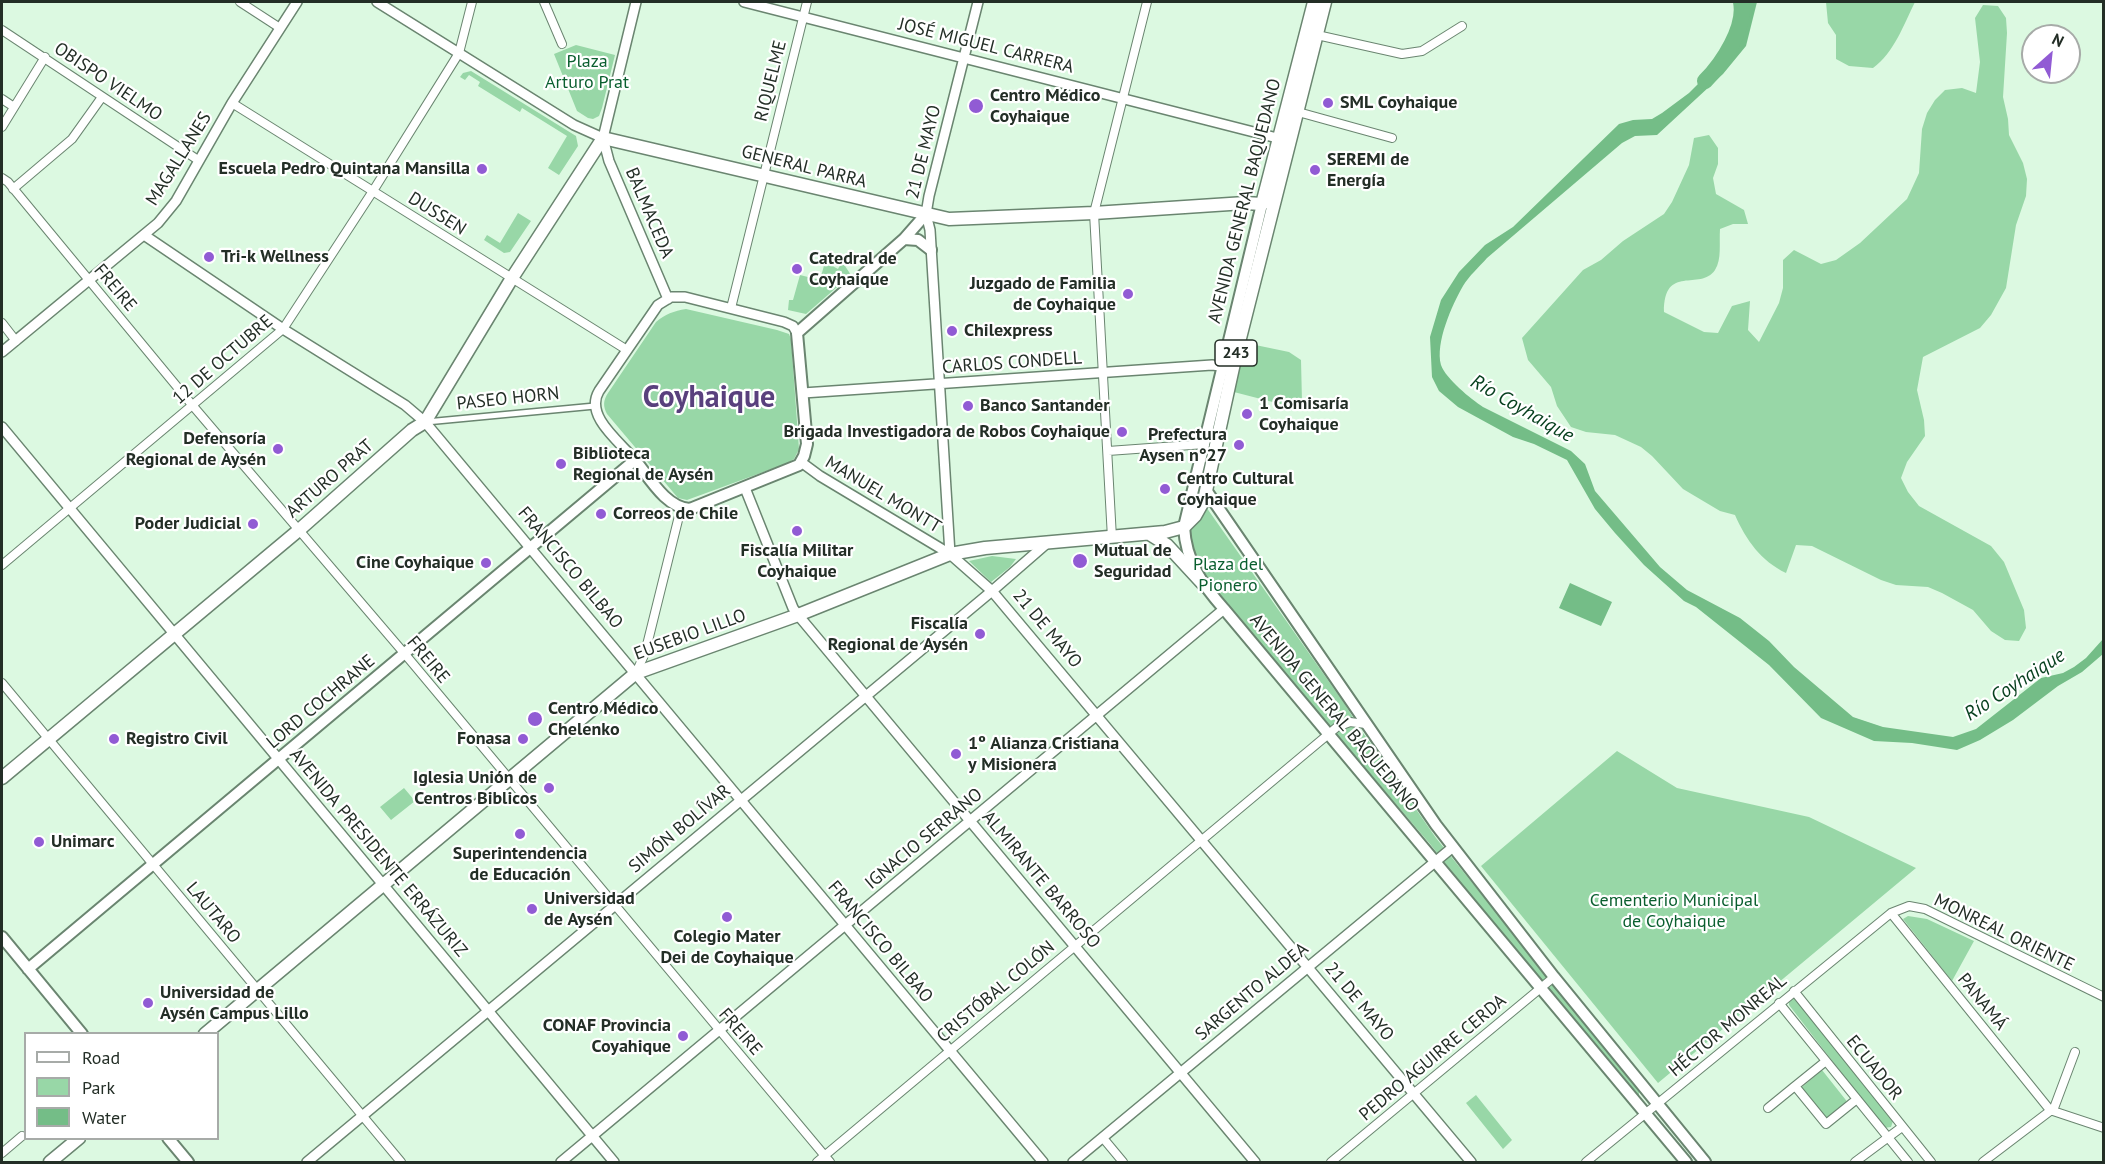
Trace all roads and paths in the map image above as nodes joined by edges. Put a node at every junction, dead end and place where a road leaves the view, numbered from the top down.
1 (240, 2) edge
2 (297, 2) edge
3 (377, 2) edge
4 (472, 2) edge
5 (544, 2) edge
6 (636, 2) edge
7 (744, 2) edge
8 (807, 2) edge
9 (978, 2) edge
10 (1147, 2) edge
11 (1314, 2) edge
12 (1325, 2) edge
13 (803, 16) junction
14 (1462, 26) dead end
15 (280, 28) junction
16 (2, 30) edge
17 (1317, 35) junction
18 (562, 44) dead end
19 (459, 53) junction
20 (45, 57) junction
21 (964, 57) junction
22 (102, 97) junction
23 (1123, 98) junction
24 (2, 99) edge
25 (232, 103) junction
26 (14, 107) junction
27 (1298, 112) junction
28 (2, 127) edge
29 (603, 138) junction
30 (1392, 138) dead end
31 (1284, 140) junction
32 (198, 160) junction
33 (763, 175) junction
34 (6, 184) edge
35 (373, 191) junction
36 (1262, 204) junction
37 (1094, 213) junction
38 (926, 214) junction
39 (1272, 218) junction
40 (144, 235) junction
41 (904, 239) junction
42 (931, 250) junction
43 (512, 278) junction
44 (89, 280) junction
45 (668, 299) junction
46 (730, 308) junction
47 (2, 323) edge
48 (284, 329) junction
49 (797, 333) junction
50 (16, 340) junction
51 (627, 350) junction
52 (2, 352) edge
53 (1228, 367) junction
54 (1102, 373) junction
55 (939, 384) junction
56 (803, 393) junction
57 (193, 406) junction
58 (595, 406) junction
59 (425, 422) junction
60 (2, 427) edge
61 (1205, 444) junction
62 (1108, 451) junction
63 (635, 460) junction
64 (801, 462) junction
65 (745, 488) junction
66 (1206, 489) junction
67 (681, 508) junction
68 (70, 509) junction
69 (1184, 527) junction
70 (299, 530) junction
71 (1151, 535) junction
72 (1112, 538) junction
73 (1046, 544) junction
74 (532, 547) junction
75 (950, 554) junction
76 (2, 565) edge
77 (1203, 584) junction
78 (992, 591) junction
79 (1224, 609) junction
80 (798, 615) junction
81 (174, 634) junction
82 (404, 653) junction
83 (636, 673) junction
84 (2, 683) edge
85 (866, 696) junction
86 (1097, 715) junction
87 (1366, 724) junction
88 (1329, 736) junction
89 (48, 739) junction
90 (278, 759) junction
91 (2, 778) edge
92 (508, 779) junction
93 (741, 800) junction
94 (970, 822) junction
95 (1202, 841) junction
96 (1453, 847) junction
97 (1435, 862) junction
98 (153, 865) junction
99 (382, 884) junction
100 (614, 905) junction
101 (1891, 913) junction
102 (845, 926) junction
103 (2, 937) edge
104 (1074, 946) junction
105 (1308, 967) junction
106 (28, 969) junction
107 (1554, 977) junction
108 (1541, 988) junction
109 (257, 990) junction
110 (1794, 991) junction
111 (2103, 997) edge
112 (1779, 1003) junction
113 (488, 1011) junction
114 (720, 1030) junction
115 (80, 1032) edge
116 (207, 1032) edge
117 (949, 1051) junction
118 (2075, 1052) dead end
119 (1826, 1061) junction
120 (1180, 1073) junction
121 (1795, 1086) junction
122 (1413, 1094) junction
123 (1857, 1099) junction
124 (1657, 1105) junction
125 (1768, 1108) dead end
126 (2050, 1110) junction
127 (1645, 1113) junction
128 (362, 1117) junction
129 (1902, 1127) junction
130 (2103, 1128) edge
131 (21, 1136) dead end
132 (592, 1137) junction
133 (1888, 1137) junction
134 (1103, 1138) junction
135 (77, 1140) edge
136 (170, 1140) edge
137 (2, 1153) edge
138 (827, 1159) edge
139 (50, 1162) edge
140 (188, 1162) edge
141 (308, 1162) edge
142 (401, 1162) edge
143 (561, 1162) edge
144 (614, 1162) edge
145 (817, 1162) edge
146 (1042, 1162) edge
147 (1073, 1162) edge
148 (1123, 1162) edge
149 (1255, 1162) edge
150 (1331, 1162) edge
151 (1471, 1162) edge
152 (1586, 1162) edge
153 (1686, 1162) edge
154 (1705, 1162) edge
155 (1855, 1162) edge
156 (1908, 1162) edge
157 (1931, 1162) edge
158 (1983, 1162) edge

1 - 15 street
2 - 15 street, MAGALLANES
3 - 19 street, GENERAL PARRA
4 - 19 street, 12 DE OCTUBRE
5 - 18 street
6 - 29 street
7 - 13 street, JOSÉ MIGUEL CARRERA
8 - 13 street, RIQUELME
9 - 21 street, 21 DE MAYO
10 - 23 street
11 - 31 main road, AVENIDA GENERAL BAQUEDANO / 243
12 - 17 main road, AVENIDA GENERAL BAQUEDANO / 243
13 - 21 street, JOSÉ MIGUEL CARRERA
13 - 33 street, RIQUELME
14 - 17 street
15 - 25 street, MAGALLANES
16 - 20 street, OBISPO VIELMO
17 - 27 main road, AVENIDA GENERAL BAQUEDANO / 243
19 - 29 street, GENERAL PARRA
19 - 35 street, 12 DE OCTUBRE
20 - 22 street, OBISPO VIELMO
20 - 26 street
21 - 23 street, JOSÉ MIGUEL CARRERA
21 - 38 street, 21 DE MAYO
22 - 32 street, OBISPO VIELMO
22 - 34 street
23 - 31 street, JOSÉ MIGUEL CARRERA
23 - 37 street
24 - 26 street
25 - 32 street, MAGALLANES
25 - 35 street, DUSSEN
26 - 28 street
27 - 30 street
27 - 31 main road, AVENIDA GENERAL BAQUEDANO / 243
29 - 33 main road, GENERAL PARRA
29 - 43 main road, ARTURO PRAT
29 - 45 street, BALMACEDA
31 - 36 main road, AVENIDA GENERAL BAQUEDANO / 243
31 - 39 main road, AVENIDA GENERAL BAQUEDANO / 243
32 - 40 street, MAGALLANES
33 - 38 main road, GENERAL PARRA
33 - 46 street, RIQUELME
34 - 44 street, FREIRE
35 - 43 street, DUSSEN
35 - 48 street, 12 DE OCTUBRE
36 - 37 main road, GENERAL PARRA
36 - 39 main road
36 - 53 main road, AVENIDA GENERAL BAQUEDANO / 243
37 - 38 main road, GENERAL PARRA
37 - 54 street
38 - 41 main road
38 - 42 street, 21 DE MAYO
39 - 53 main road, AVENIDA GENERAL BAQUEDANO / 243
40 - 44 street, MAGALLANES
40 - 48 street, FRANCISCO BILBAO
41 - 42 main road
41 - 49 main road
42 - 55 street, 21 DE MAYO
43 - 51 street, DUSSEN
43 - 59 main road, ARTURO PRAT
44 - 50 street, MAGALLANES
44 - 57 street, FREIRE
45 - 46 street
45 - 51 street
46 - 49 street
47 - 50 street
48 - 57 street, 12 DE OCTUBRE
48 - 59 street, FRANCISCO BILBAO
49 - 56 main road
50 - 52 street, MAGALLANES
51 - 58 street
53 - 54 street, CARLOS CONDELL
53 - 61 main road, AVENIDA GENERAL BAQUEDANO / 243
53 - 66 main road, AVENIDA GENERAL BAQUEDANO / 243
54 - 55 street, CARLOS CONDELL
54 - 62 street
55 - 56 street, CARLOS CONDELL
55 - 75 street, 21 DE MAYO
56 - 64 main road
57 - 68 street, 12 DE OCTUBRE
57 - 70 street, FREIRE
58 - 59 street, PASEO HORN
58 - 63 street
59 - 70 main road, ARTURO PRAT
59 - 74 street, FRANCISCO BILBAO
60 - 68 street, AVENIDA PRESIDENTE ERRÁZURIZ
61 - 62 street
61 - 69 main road, AVENIDA GENERAL BAQUEDANO / 243
62 - 72 street
63 - 67 main road
63 - 74 main road, LORD COCHRANE
64 - 65 main road
64 - 75 street, MANUEL MONTT
65 - 67 main road
65 - 80 street, ALMIRANTE BARROSO
66 - 69 main road
66 - 87 main road, AVENIDA GENERAL BAQUEDANO
67 - 83 street
68 - 76 street, 12 DE OCTUBRE
68 - 81 street, AVENIDA PRESIDENTE ERRÁZURIZ
69 - 71 main road, EUSEBIO LILLO
69 - 77 main road, AVENIDA GENERAL BAQUEDANO / 243
70 - 81 main road, ARTURO PRAT
70 - 82 street, FREIRE
71 - 72 main road, EUSEBIO LILLO
71 - 77 main road
72 - 73 main road, EUSEBIO LILLO
73 - 75 main road, EUSEBIO LILLO
73 - 78 street, SIMÓN BOLÍVAR
74 - 82 main road, LORD COCHRANE
74 - 83 street, FRANCISCO BILBAO
75 - 78 street, 21 DE MAYO
75 - 80 main road, EUSEBIO LILLO
77 - 79 main road, AVENIDA GENERAL BAQUEDANO / 243
78 - 85 street, SIMÓN BOLÍVAR
78 - 86 street, 21 DE MAYO
79 - 86 street, IGNACIO SERRANO
79 - 88 main road, AVENIDA GENERAL BAQUEDANO / 243
80 - 83 main road, EUSEBIO LILLO
80 - 85 street, ALMIRANTE BARROSO
81 - 89 main road, ARTURO PRAT
81 - 90 street, AVENIDA PRESIDENTE ERRÁZURIZ
82 - 90 main road, LORD COCHRANE
82 - 92 street, FREIRE
83 - 92 main road, EUSEBIO LILLO
83 - 93 street, FRANCISCO BILBAO
84 - 89 street, LAUTARO
85 - 93 street, SIMÓN BOLÍVAR
85 - 94 street, ALMIRANTE BARROSO
86 - 94 street, IGNACIO SERRANO
86 - 95 street, 21 DE MAYO
87 - 88 street, CRISTÓBAL COLÓN
87 - 96 main road, AVENIDA GENERAL BAQUEDANO
88 - 95 street, CRISTÓBAL COLÓN
88 - 97 main road, AVENIDA GENERAL BAQUEDANO / 243
89 - 91 main road, ARTURO PRAT
89 - 98 street, LAUTARO
90 - 98 main road, LORD COCHRANE
90 - 99 street, AVENIDA PRESIDENTE ERRÁZURIZ
92 - 99 main road, EUSEBIO LILLO
92 - 100 street, FREIRE
93 - 100 street, SIMÓN BOLÍVAR
93 - 102 street, FRANCISCO BILBAO
94 - 102 street, IGNACIO SERRANO
94 - 104 street, ALMIRANTE BARROSO
95 - 104 street, CRISTÓBAL COLÓN
95 - 105 street, 21 DE MAYO
96 - 97 street, SARGENTO ALDEA
96 - 107 main road, AVENIDA GENERAL BAQUEDANO
97 - 105 street, SARGENTO ALDEA
97 - 108 main road, AVENIDA GENERAL BAQUEDANO / 243
98 - 106 main road, LORD COCHRANE
98 - 109 street, LAUTARO
99 - 109 main road, EUSEBIO LILLO
99 - 113 street, AVENIDA PRESIDENTE ERRÁZURIZ
100 - 113 street, SIMÓN BOLÍVAR
100 - 114 street, FREIRE
101 - 110 street, HÉCTOR MONREAL
101 - 111 street, MONREAL ORIENTE
101 - 126 street, PANAMÁ
102 - 114 street, IGNACIO SERRANO
102 - 117 street, FRANCISCO BILBAO
103 - 106 main road
104 - 117 street, CRISTÓBAL COLÓN
104 - 120 street, ALMIRANTE BARROSO
105 - 120 street, SARGENTO ALDEA
105 - 122 street, 21 DE MAYO
106 - 115 main road
107 - 108 street, PEDRO AGUIRRE CERDA
107 - 124 main road, AVENIDA GENERAL BAQUEDANO
108 - 122 street, PEDRO AGUIRRE CERDA
108 - 127 main road, AVENIDA GENERAL BAQUEDANO / 243
109 - 116 main road, EUSEBIO LILLO
109 - 128 street, LAUTARO
110 - 112 street, HÉCTOR MONREAL
110 - 129 street, ECUADOR
112 - 119 street, ECUADOR
112 - 124 street, HÉCTOR MONREAL
113 - 128 street, SIMÓN BOLÍVAR
113 - 132 street, AVENIDA PRESIDENTE ERRÁZURIZ
114 - 132 street, IGNACIO SERRANO
114 - 138 street, FREIRE
117 - 138 street, CRISTÓBAL COLÓN
117 - 146 street, FRANCISCO BILBAO
118 - 126 street
119 - 121 street
119 - 123 street, ECUADOR
120 - 134 street, SARGENTO ALDEA
120 - 149 street, ALMIRANTE BARROSO
121 - 123 street
121 - 125 street
122 - 150 street, PEDRO AGUIRRE CERDA
122 - 151 street, 21 DE MAYO
123 - 133 street, ECUADOR
124 - 127 street, HÉCTOR MONREAL
124 - 154 main road, AVENIDA GENERAL BAQUEDANO
126 - 130 street
126 - 158 street
127 - 152 street, HÉCTOR MONREAL
127 - 153 main road, AVENIDA GENERAL BAQUEDANO / 243
128 - 141 street, SIMÓN BOLÍVAR
128 - 142 street, LAUTARO
129 - 133 street
129 - 157 street, ECUADOR
131 - 137 street
132 - 143 street, IGNACIO SERRANO
132 - 144 street, AVENIDA PRESIDENTE ERRÁZURIZ
133 - 155 street
133 - 156 street, ECUADOR
134 - 147 street, SARGENTO ALDEA
134 - 148 street
135 - 139 main road
136 - 140 main road
138 - 145 street, CRISTÓBAL COLÓN

